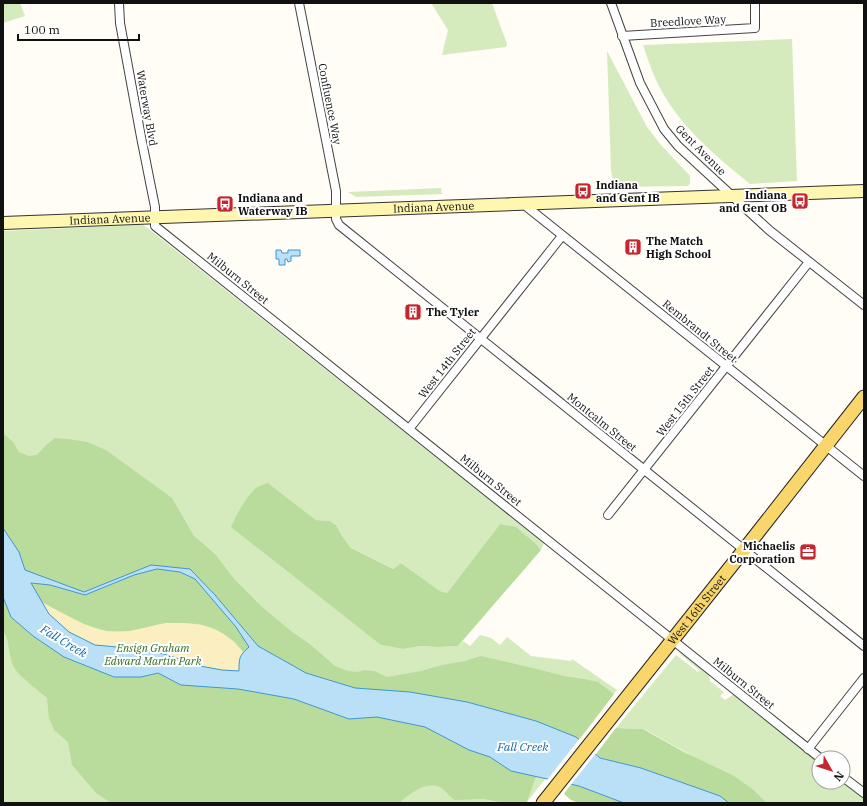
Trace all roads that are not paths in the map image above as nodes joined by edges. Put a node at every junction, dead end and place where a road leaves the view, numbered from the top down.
1 (119, 3) edge
2 (299, 3) edge
3 (611, 3) edge
4 (755, 3) edge
5 (622, 36) junction
6 (864, 191) edge
7 (732, 196) junction
8 (522, 203) junction
9 (335, 210) junction
10 (156, 217) junction
11 (3, 223) edge
12 (562, 236) junction
13 (809, 262) junction
14 (864, 305) edge
15 (480, 339) junction
16 (726, 366) junction
17 (864, 397) edge
18 (409, 429) junction
19 (826, 446) junction
20 (644, 470) junction
21 (864, 476) edge
22 (608, 515) dead end
23 (744, 550) junction
24 (672, 640) junction
25 (864, 646) edge
26 (864, 678) edge
27 (808, 748) junction
28 (811, 750) edge
29 (851, 782) edge
30 (864, 793) edge
31 (543, 803) edge

1 - 10 street, Waterway Blvd
2 - 9 street, Confluence Way
3 - 5 street, Gent Avenue
4 - 5 street, Breedlove Way
5 - 7 street, Gent Avenue
6 - 7 main road, Indiana Avenue
7 - 8 main road, Indiana Avenue
7 - 13 street, Gent Avenue
8 - 9 main road, Indiana Avenue
8 - 12 street, Rembrandt Street
9 - 10 main road, Indiana Avenue
9 - 15 street, Montcalm Street
10 - 11 main road, Indiana Avenue
10 - 18 street, Milburn Street
12 - 15 street, West 14th Street
12 - 16 street, Rembrandt Street
13 - 14 street, Gent Avenue
13 - 16 street, West 15th Street
15 - 18 street, West 14th Street
15 - 20 street, Montcalm Street
16 - 19 street, Rembrandt Street
16 - 20 street, West 15th Street
17 - 19 main road, West 16th Street
18 - 24 street, Milburn Street
19 - 21 street, Rembrandt Street
19 - 23 main road, West 16th Street
20 - 22 street, West 15th Street
20 - 23 street, Montcalm Street
23 - 24 main road, West 16th Street
23 - 25 street, Montcalm Street
24 - 27 street, Milburn Street
24 - 31 main road, West 16th Street
26 - 27 street
27 - 28 street, Milburn Street
29 - 30 street

